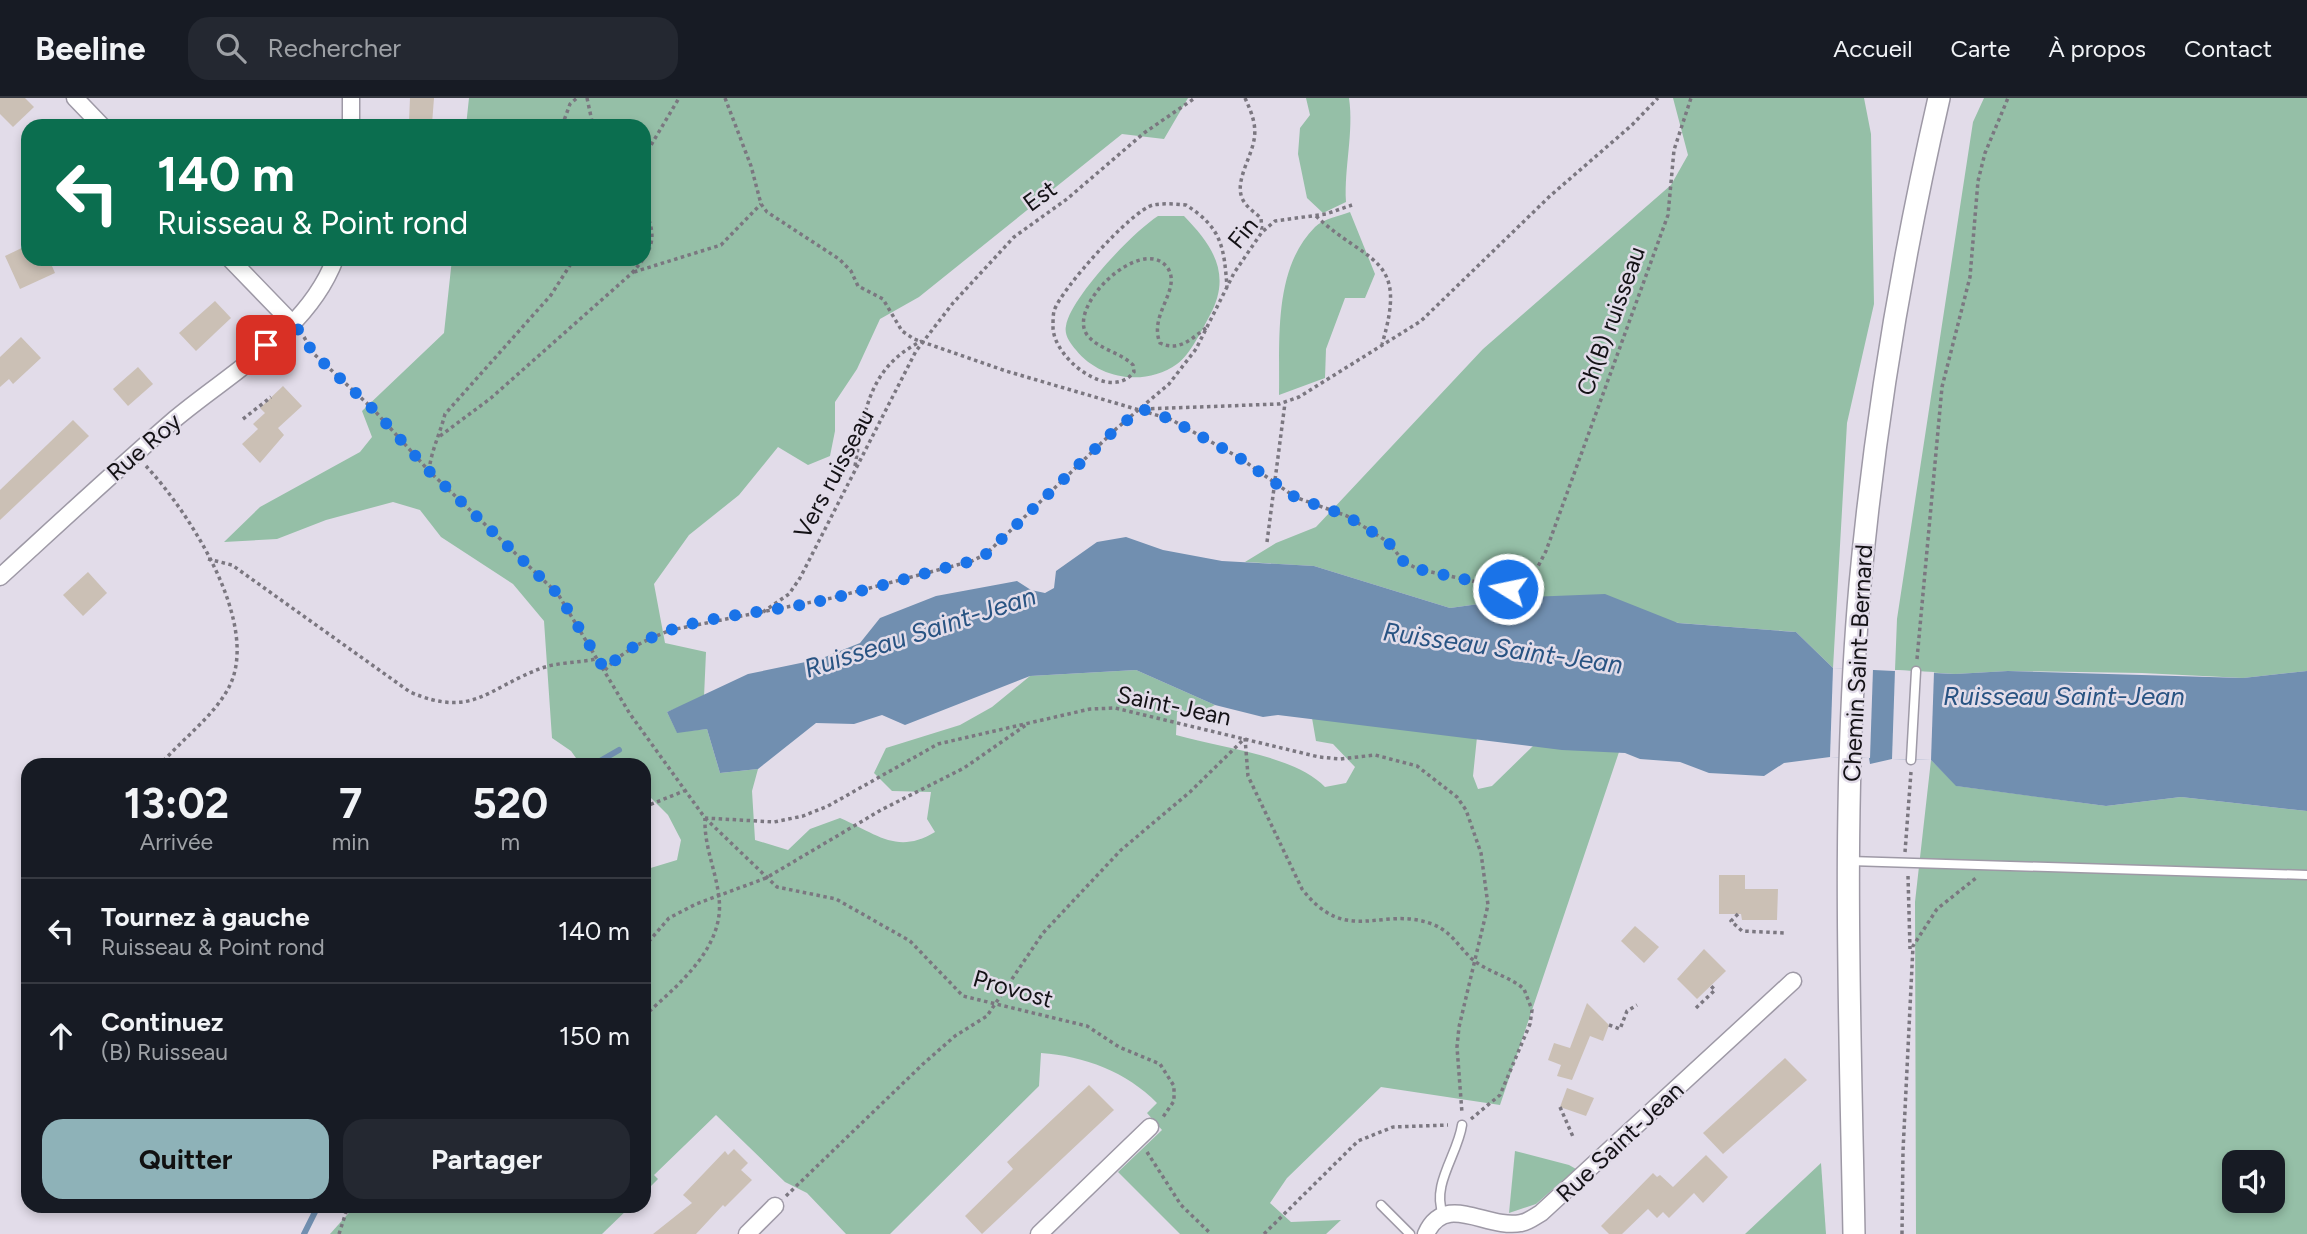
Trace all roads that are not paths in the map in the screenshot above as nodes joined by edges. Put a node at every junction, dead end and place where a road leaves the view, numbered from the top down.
1 (75, 98) edge
2 (351, 98) edge
3 (1939, 98) edge
4 (95, 119) edge
5 (351, 119) edge
6 (237, 266) edge
7 (332, 266) edge
8 (291, 323) junction
9 (0, 577) edge
10 (1916, 671) road end
11 (1911, 760) road end
12 (1850, 861) junction
13 (2307, 875) edge
14 (1793, 981) dead end
15 (1462, 1125) road end
16 (1150, 1127) road end
17 (1381, 1205) dead end
18 (775, 1206) road end
19 (1443, 1214) junction
20 (747, 1234) edge
21 (1039, 1234) edge
22 (1410, 1234) edge
23 (1426, 1234) edge
24 (1854, 1234) edge

1 - 4 street
2 - 5 street
3 - 12 street, Chemin Saint-Bernard
6 - 8 street
7 - 8 street, Rue Roy
8 - 9 street, Rue Roy
10 - 11 lane
12 - 13 lane
12 - 24 street, Chemin Saint-Bernard
14 - 19 street, Rue Saint-Jean
15 - 19 lane
16 - 21 street
17 - 22 lane
18 - 20 street
19 - 23 street

